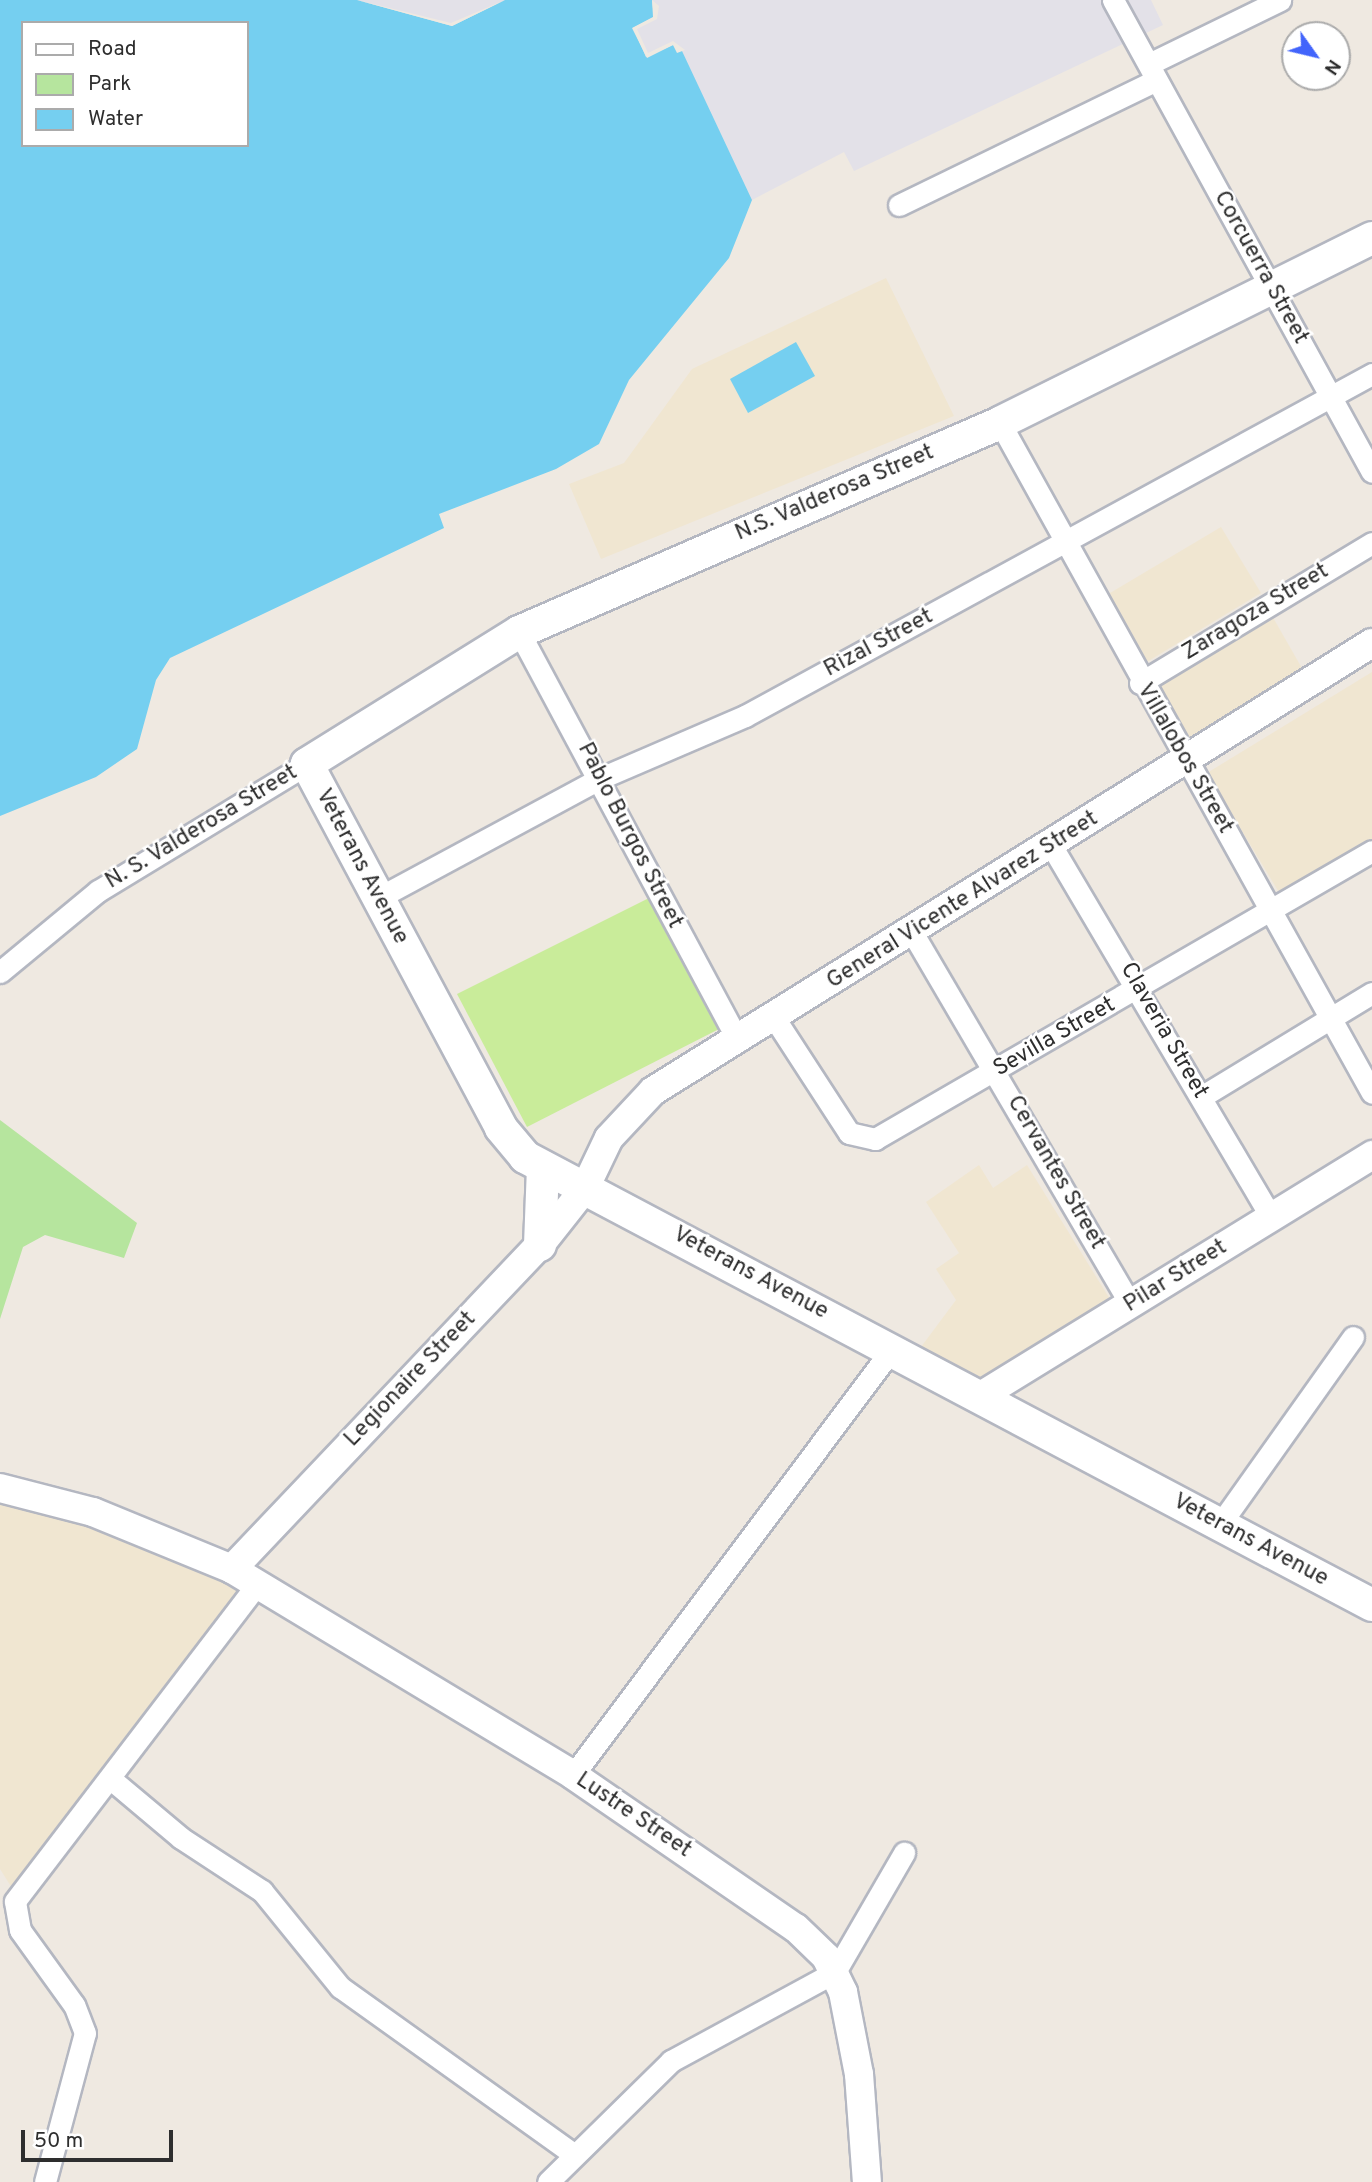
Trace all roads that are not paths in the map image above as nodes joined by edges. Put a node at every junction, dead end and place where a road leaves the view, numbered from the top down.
1 (1113, 0) edge
2 (1280, 0) edge
3 (1152, 72) junction
4 (899, 205) dead end
5 (1372, 238) edge
6 (1269, 287) junction
7 (1372, 374) edge
8 (1332, 395) junction
9 (1000, 423) junction
10 (1364, 436) edge
11 (1372, 471) edge
12 (1372, 543) edge
13 (1065, 545) junction
14 (519, 632) junction
15 (1372, 643) edge
16 (1140, 683) junction
17 (1185, 759) junction
18 (307, 764) junction
19 (601, 778) junction
20 (1051, 845) junction
21 (1372, 851) edge
22 (378, 898) junction
23 (1272, 910) junction
24 (912, 932) junction
25 (0, 972) edge
26 (1140, 988) junction
27 (1372, 993) edge
28 (1331, 1018) junction
29 (775, 1019) junction
30 (738, 1041) junction
31 (996, 1072) junction
32 (1372, 1093) edge
33 (1201, 1097) junction
34 (1372, 1155) edge
35 (543, 1167) junction
36 (585, 1188) junction
37 (1272, 1218) junction
38 (540, 1245) junction
39 (1131, 1305) junction
40 (1353, 1337) dead end
41 (892, 1349) junction
42 (979, 1396) junction
43 (0, 1488) edge
44 (1218, 1527) junction
45 (232, 1569) junction
46 (257, 1584) junction
47 (1372, 1605) edge
48 (573, 1775) junction
49 (112, 1780) junction
50 (904, 1853) dead end
51 (835, 1972) junction
52 (573, 2154) junction
53 (45, 2182) edge
54 (548, 2182) edge
55 (867, 2182) edge

1 - 3 street, Corcuerra Street
2 - 3 street
3 - 4 street
3 - 6 street, Corcuerra Street
5 - 6 main road, N.S. Valderosa Street
6 - 8 street, Corcuerra Street
6 - 9 main road, N.S. Valderosa Street
7 - 8 street, Rizal Street
8 - 10 street, Corcuerra Street
8 - 13 street, Rizal Street
9 - 13 street, Villalobos Street
9 - 14 main road, N.S. Valderosa Street
10 - 11 street, Corcuerra Street
12 - 16 street, Zaragoza Street
13 - 16 street, Villalobos Street
13 - 19 street, Rizal Street
14 - 18 main road, N.S. Valderosa Street
14 - 19 street, Pablo Burgos Street
15 - 17 street, General Vicente Alvarez Street
16 - 17 street, Villalobos Street
17 - 20 street, General Vicente Alvarez Street
17 - 23 street, Villalobos Street
18 - 22 main road, Veterans Avenue
18 - 25 street, N. S. Valderosa Street
19 - 22 street, Rizal Street
19 - 30 street, Pablo Burgos Street
20 - 24 street, General Vicente Alvarez Street
20 - 26 street, Claveria Street
21 - 23 street, Sevilla Street
22 - 35 main road, Veterans Avenue
23 - 26 street, Sevilla Street
23 - 28 street, Villalobos Street
24 - 29 street, General Vicente Alvarez Street
24 - 31 street, Cervantes Street
26 - 31 street, Sevilla Street
26 - 33 street, Claveria Street
27 - 28 street
28 - 32 street, Villalobos Street
28 - 33 street
29 - 30 street, General Vicente Alvarez Street
29 - 31 street, Sevilla Street
30 - 36 street, General Vicente Alvarez Street
31 - 39 street, Cervantes Street
33 - 37 street, Claveria Street
34 - 37 street, Pilar Street
35 - 36 main road, Veterans Avenue
35 - 38 main road
36 - 38 street, Legionaire Street
36 - 41 main road, Veterans Avenue
37 - 39 street, Pilar Street
38 - 45 street, Legionaire Street
39 - 42 street, Pilar Street
40 - 44 street
41 - 42 main road, Veterans Avenue
41 - 48 street
42 - 44 main road, Veterans Avenue
43 - 45 street, Lustre Street
44 - 47 main road, Veterans Avenue
45 - 46 street, Lustre Street
46 - 48 street, Lustre Street
46 - 49 street
48 - 51 street, Lustre Street
49 - 52 street
49 - 53 street
50 - 51 street
51 - 52 street
51 - 55 street, Lustre Street
52 - 54 street

